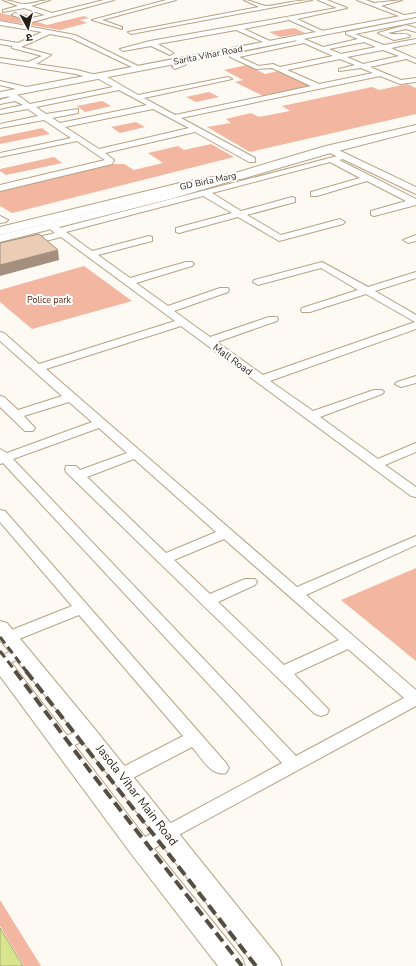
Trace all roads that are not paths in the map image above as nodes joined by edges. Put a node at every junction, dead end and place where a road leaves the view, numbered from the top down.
1 (47, 0) edge
2 (111, 0) edge
3 (143, 0) edge
4 (173, 0) edge
5 (247, 0) edge
6 (271, 0) edge
7 (309, 0) edge
8 (321, 0) edge
9 (360, 0) edge
10 (399, 0) edge
11 (11, 1) edge
12 (254, 3) junction
13 (330, 3) junction
14 (155, 4) junction
15 (374, 5) junction
16 (25, 6) junction
17 (51, 7) dead end
18 (266, 8) junction
19 (219, 9) dead end
20 (39, 10) junction
21 (5, 11) dead end
22 (198, 12) dead end
23 (93, 13) dead end
24 (277, 13) junction
25 (15, 15) dead end
26 (52, 15) junction
27 (416, 15) edge
28 (406, 17) junction
29 (211, 18) junction
30 (290, 18) junction
31 (416, 20) edge
32 (0, 23) edge
33 (224, 23) junction
34 (303, 24) junction
35 (13, 25) junction
36 (289, 27) dead end
37 (120, 28) dead end
38 (237, 28) junction
39 (0, 30) edge
40 (416, 30) edge
41 (51, 31) junction
42 (266, 31) dead end
43 (323, 33) junction
44 (252, 34) junction
45 (416, 34) edge
46 (351, 35) junction
47 (389, 36) junction
48 (142, 38) junction
49 (336, 38) dead end
50 (301, 39) junction
51 (374, 39) dead end
52 (364, 40) junction
53 (416, 41) edge
54 (0, 42) edge
55 (121, 42) dead end
56 (270, 43) junction
57 (152, 44) junction
58 (20, 45) junction
59 (383, 48) junction
60 (123, 49) dead end
61 (322, 49) junction
62 (150, 53) dead end
63 (230, 53) junction
64 (340, 56) junction
65 (406, 57) junction
66 (0, 60) edge
67 (416, 61) edge
68 (28, 65) junction
69 (361, 66) junction
70 (138, 68) junction
71 (279, 69) junction
72 (341, 70) dead end
73 (380, 74) junction
74 (97, 76) junction
75 (228, 79) dead end
76 (416, 80) edge
77 (0, 83) edge
78 (319, 87) junction
79 (121, 88) junction
80 (28, 90) junction
81 (9, 93) junction
82 (0, 95) edge
83 (138, 97) junction
84 (17, 98) junction
85 (0, 102) edge
86 (28, 106) junction
87 (155, 106) junction
88 (75, 111) dead end
89 (2, 112) dead end
90 (45, 117) junction
91 (175, 117) junction
92 (416, 121) edge
93 (21, 122) junction
94 (56, 125) junction
95 (0, 126) edge
96 (416, 128) edge
97 (196, 129) junction
98 (77, 139) junction
99 (98, 152) junction
100 (331, 154) junction
101 (0, 155) edge
102 (252, 160) junction
103 (368, 178) junction
104 (0, 188) edge
105 (205, 193) junction
106 (314, 194) dead end
107 (416, 198) edge
108 (292, 200) dead end
109 (374, 213) dead end
110 (241, 214) junction
111 (340, 222) dead end
112 (1, 223) edge
113 (54, 228) junction
114 (179, 230) dead end
115 (0, 239) edge
116 (149, 239) dead end
117 (0, 250) edge
118 (90, 254) junction
119 (188, 264) dead end
120 (416, 275) edge
121 (128, 282) junction
122 (258, 282) dead end
123 (224, 290) dead end
124 (368, 291) junction
125 (166, 310) junction
126 (306, 310) dead end
127 (416, 318) edge
128 (273, 319) dead end
129 (182, 322) junction
130 (416, 325) edge
131 (1, 337) edge
132 (208, 341) junction
133 (37, 368) junction
134 (416, 379) edge
135 (262, 380) junction
136 (401, 384) dead end
137 (378, 392) dead end
138 (70, 397) junction
139 (0, 400) edge
140 (15, 415) junction
141 (311, 416) junction
142 (100, 423) junction
143 (28, 428) dead end
144 (416, 446) edge
145 (135, 454) junction
146 (2, 457) edge
147 (376, 464) junction
148 (416, 493) edge
149 (0, 514) edge
150 (226, 533) junction
151 (416, 540) edge
152 (164, 559) junction
153 (250, 582) dead end
154 (295, 594) junction
155 (207, 601) junction
156 (81, 608) junction
157 (10, 639) edge
158 (349, 642) junction
159 (0, 662) edge
160 (282, 673) junction
161 (416, 699) edge
162 (322, 710) dead end
163 (87, 733) junction
164 (194, 738) junction
165 (63, 744) junction
166 (293, 764) junction
167 (220, 768) dead end
168 (121, 776) junction
169 (166, 833) junction
170 (140, 848) junction
171 (233, 966) edge
172 (270, 966) edge

1 - 16 street
2 - 26 street
3 - 14 street
3 - 23 street
4 - 14 street
5 - 12 street
6 - 12 street
7 - 18 street
8 - 13 street
9 - 15 street
10 - 15 street
11 - 16 street
12 - 18 street
12 - 19 street
13 - 24 street
13 - 30 street
14 - 37 street
15 - 28 street
16 - 20 street
16 - 21 street
17 - 20 street
18 - 24 street
18 - 29 street
20 - 26 street
22 - 29 street
24 - 30 street
24 - 33 street
25 - 26 street
27 - 28 street, Sarita Vihar Road
28 - 43 street, Sarita Vihar Road
29 - 33 street
29 - 48 street
30 - 34 street
30 - 38 street
31 - 46 street
32 - 35 street
33 - 38 street
33 - 48 street
34 - 36 street
34 - 43 street
35 - 39 street
35 - 41 street
38 - 44 street
38 - 57 street
40 - 47 street
41 - 58 street
41 - 70 street
42 - 44 street
43 - 50 street, Sarita Vihar Road
44 - 56 street
45 - 47 street
46 - 49 street
46 - 52 street
47 - 51 street
48 - 55 street
48 - 57 street
50 - 56 street, Sarita Vihar Road
50 - 61 street
50 - 63 street
52 - 59 street
52 - 61 street
53 - 59 street
54 - 58 street
56 - 63 street, Sarita Vihar Road
57 - 60 street
57 - 62 street
58 - 68 street
59 - 64 street
59 - 65 street
61 - 64 street
63 - 70 street, Sarita Vihar Road
63 - 71 street
64 - 69 street
64 - 71 street
65 - 67 street
65 - 69 street
66 - 68 street
68 - 74 street
69 - 72 street
69 - 73 street
70 - 74 street, Sarita Vihar Road
71 - 78 street
73 - 76 street
73 - 78 street
74 - 79 street
74 - 80 street, Sarita Vihar Road
75 - 83 street
77 - 80 street
78 - 91 street
79 - 83 street
79 - 86 street
80 - 81 street, Sarita Vihar Road
81 - 82 street, Sarita Vihar Road
81 - 84 street
83 - 87 street
84 - 85 street
84 - 86 street
86 - 89 street
86 - 90 street
87 - 91 street
87 - 94 street
88 - 90 street
90 - 93 street
90 - 94 street
91 - 97 street
92 - 102 main road, GD Birla Marg
93 - 94 street
93 - 95 street
94 - 98 street
96 - 100 main road, GD Birla Marg
97 - 99 street
97 - 102 street
98 - 99 street
98 - 101 street
99 - 104 street
100 - 103 street
100 - 105 street
100 - 107 street
100 - 113 main road, GD Birla Marg
102 - 112 main road, GD Birla Marg
103 - 106 street
103 - 107 street
105 - 110 street
105 - 113 street
107 - 109 street
108 - 110 street
110 - 111 street
110 - 114 street
112 - 113 main road, GD Birla Marg
113 - 115 street
113 - 117 street
113 - 118 street, Mall Road
116 - 118 street
118 - 121 street, Mall Road
119 - 121 street
120 - 124 street
121 - 125 street, Mall Road
122 - 124 street
123 - 125 street
124 - 126 street
124 - 127 street
125 - 129 street, Mall Road
128 - 132 street
129 - 132 street, Mall Road
129 - 133 street
130 - 135 street
131 - 133 street
132 - 135 street, Mall Road
133 - 138 street
134 - 136 street
135 - 141 street, Mall Road
137 - 141 street
138 - 140 street
138 - 142 street
139 - 140 street
140 - 143 street
141 - 147 street, Mall Road
142 - 145 street
142 - 146 street
144 - 147 street
145 - 150 street
145 - 152 street
146 - 166 street
147 - 148 street, Mall Road
149 - 156 street
150 - 152 street
150 - 154 street
151 - 154 street
152 - 155 street
153 - 155 street
154 - 158 street
155 - 160 street
156 - 157 street
156 - 164 street
157 - 159 street
157 - 163 street, Jasola Vihar Main Road
158 - 160 street
158 - 161 street
159 - 165 street
160 - 162 street
161 - 166 street
163 - 165 street
163 - 168 street, Jasola Vihar Main Road
164 - 167 street
164 - 168 street
165 - 170 street
166 - 169 street
168 - 169 street, Jasola Vihar Main Road
169 - 170 street
169 - 172 street, Jasola Vihar Main Road
170 - 171 street

